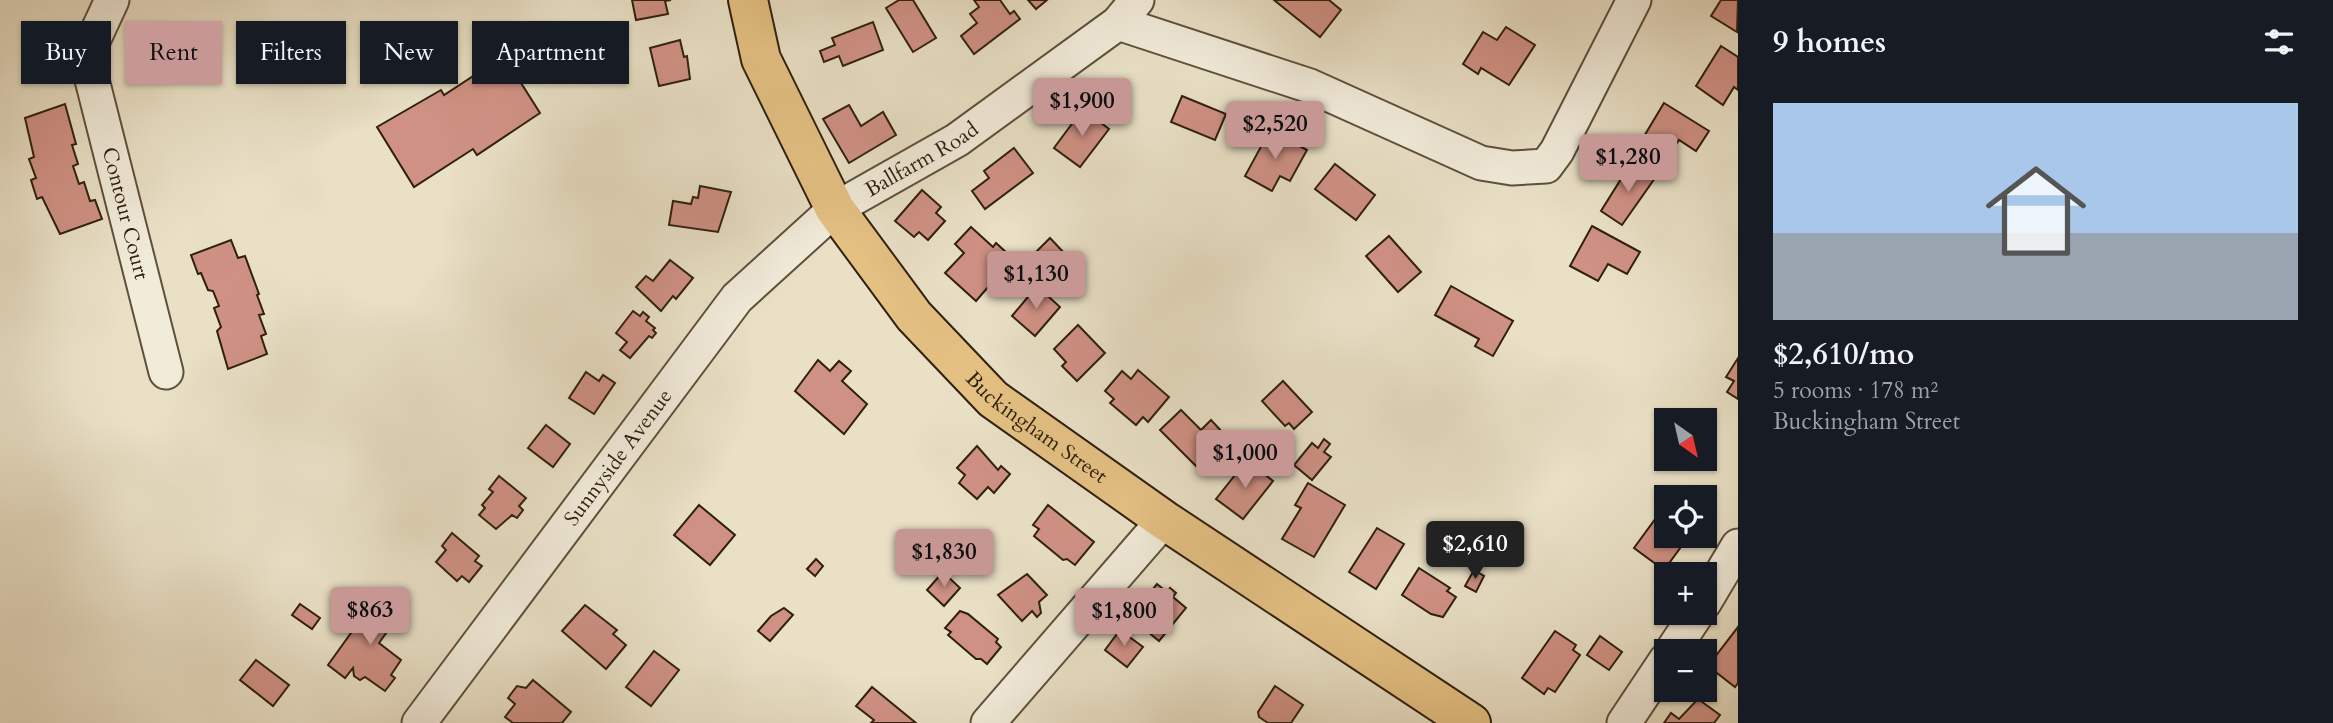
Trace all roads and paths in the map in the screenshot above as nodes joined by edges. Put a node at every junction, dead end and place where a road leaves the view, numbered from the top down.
1 (112, 0) edge
2 (748, 0) edge
3 (1634, 0) edge
4 (1128, 11) edge
5 (835, 209) junction
6 (166, 372) dead end
7 (1164, 520) junction
8 (1738, 546) edge
9 (1717, 581) edge
10 (1654, 678) edge
11 (419, 723) edge
12 (988, 723) edge
13 (1471, 723) edge
14 (1624, 723) edge

1 - 6 street, Contour Court
2 - 5 main road, Buckingham Street
3 - 4 street
4 - 5 street, Ballfarm Road
5 - 7 main road, Buckingham Street
5 - 11 street, Sunnyside Avenue
7 - 12 street
7 - 13 main road, Buckingham Street
8 - 9 street
10 - 14 street

